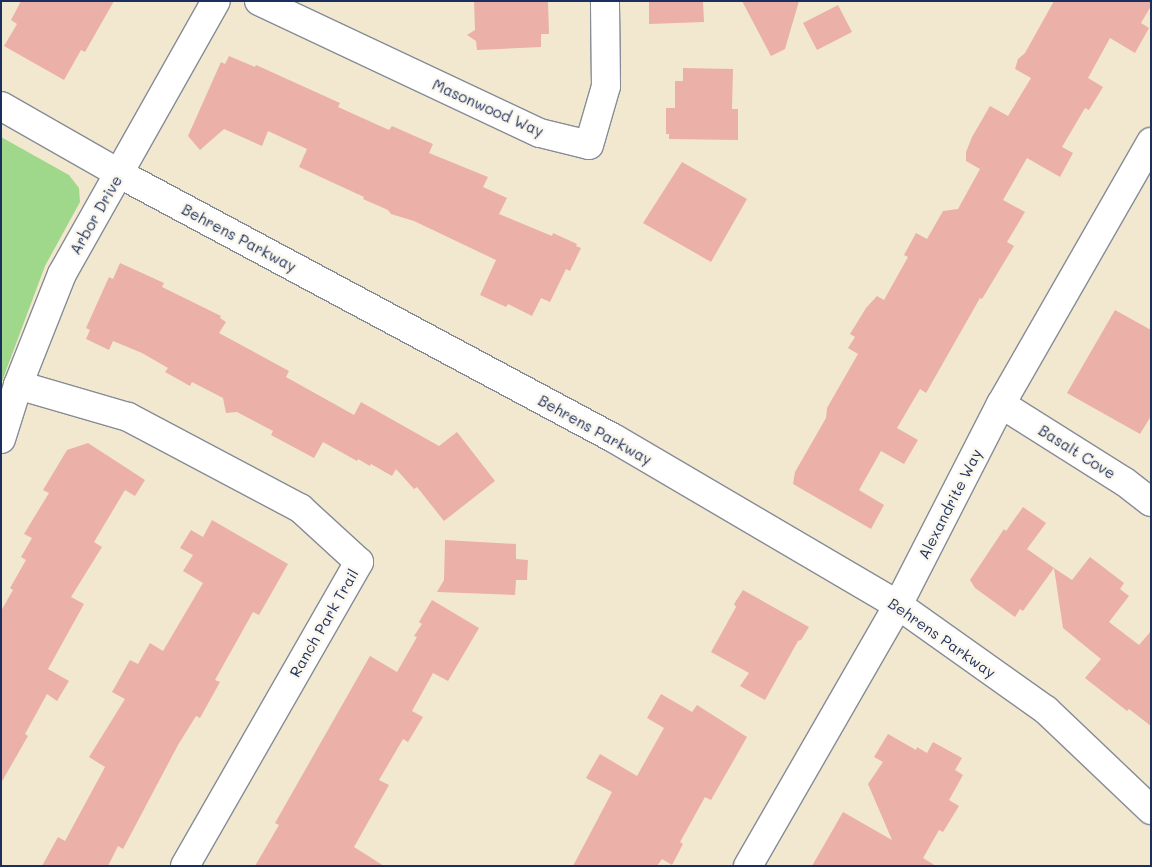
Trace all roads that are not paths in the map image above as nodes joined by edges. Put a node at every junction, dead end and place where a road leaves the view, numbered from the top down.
1 (216, 1) edge
2 (259, 1) edge
3 (605, 1) edge
4 (1, 106) edge
5 (1151, 142) edge
6 (120, 174) junction
7 (18, 385) junction
8 (1001, 404) junction
9 (1, 439) edge
10 (1151, 502) edge
11 (898, 606) junction
12 (1151, 810) edge
13 (184, 866) edge
14 (748, 866) edge

1 - 6 street, Arbor Drive
2 - 3 street, Masonwood Way
4 - 6 street, Behrens Parkway
5 - 8 street, Alexandrite Way
6 - 7 street, Arbor Drive
6 - 11 street, Behrens Parkway
7 - 9 street, Arbor Drive
7 - 13 street, Ranch Park Trail
8 - 10 street, Basalt Cove
8 - 11 street, Alexandrite Way
11 - 12 street, Behrens Parkway
11 - 14 street, Alexandrite Way

